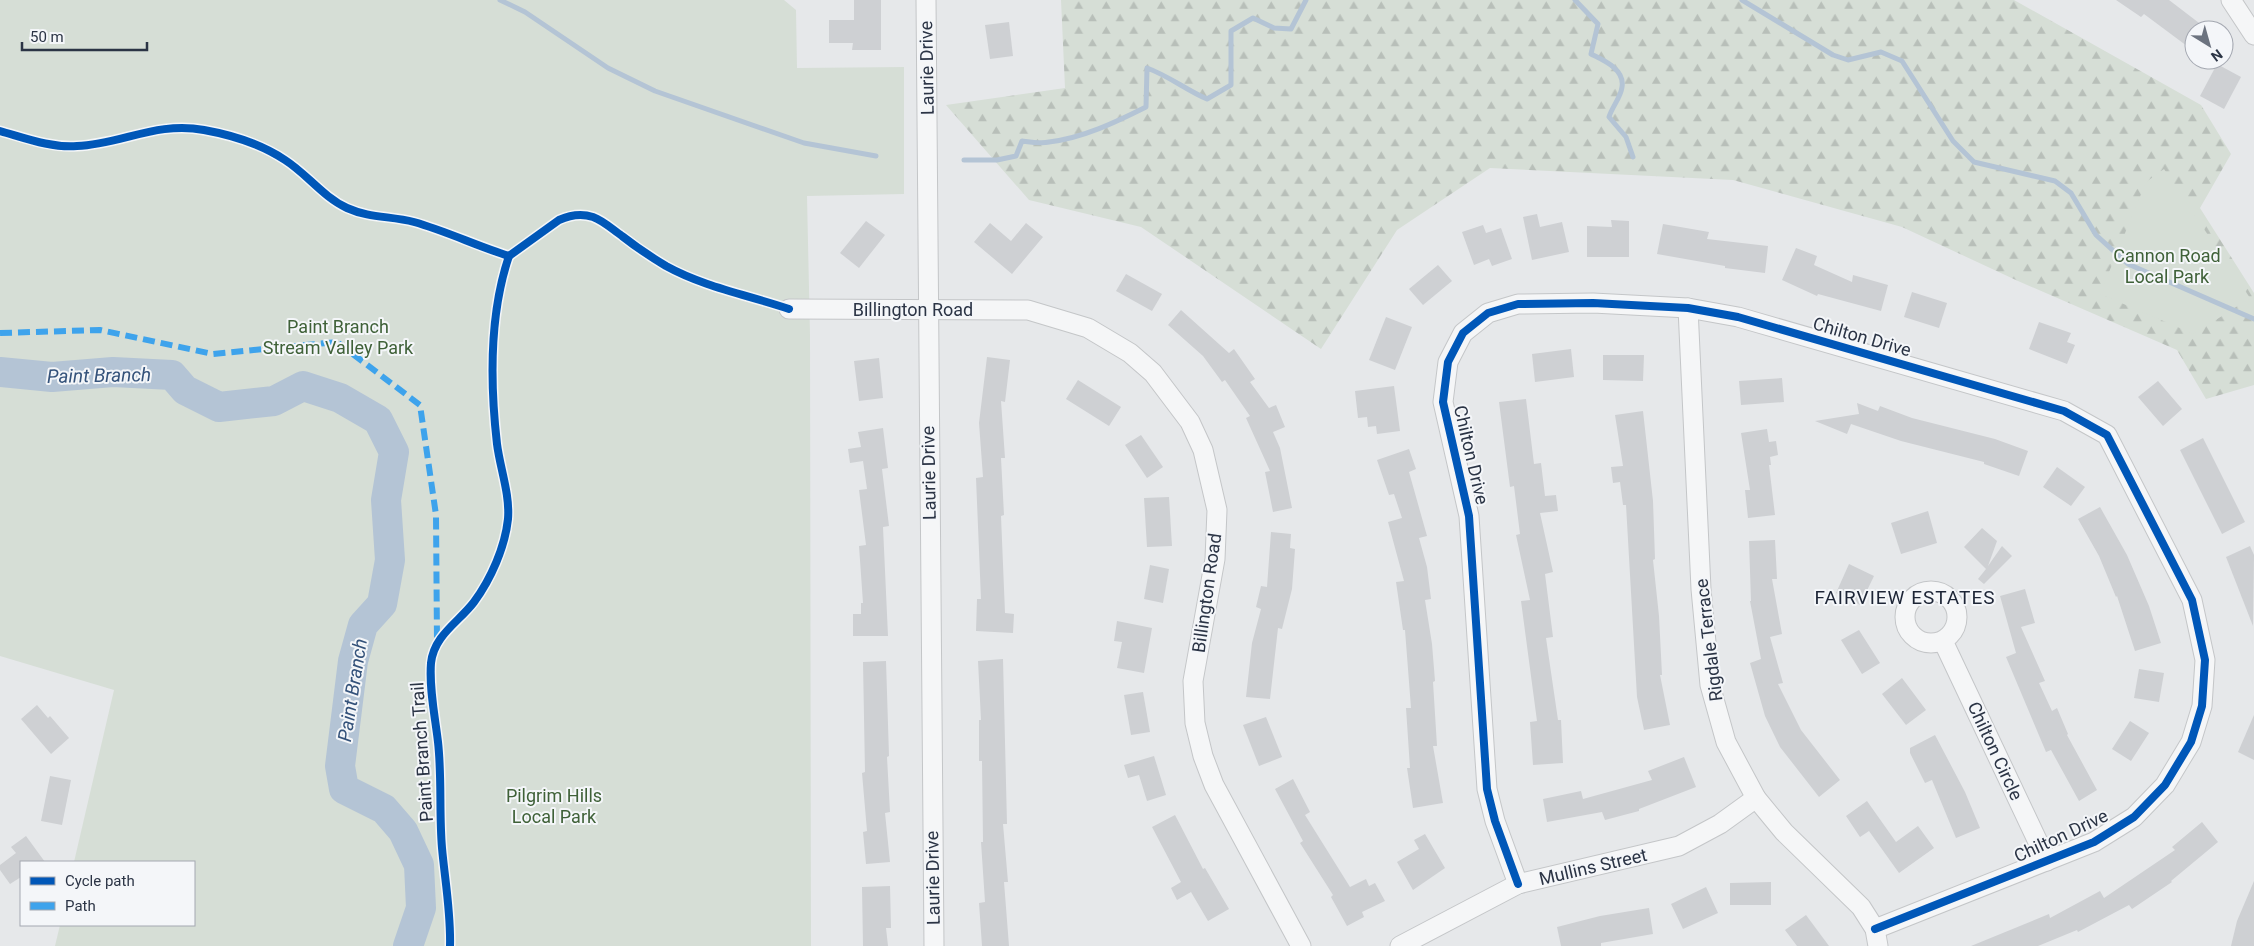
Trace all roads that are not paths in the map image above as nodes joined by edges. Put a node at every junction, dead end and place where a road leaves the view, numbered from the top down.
1 (926, 0) edge
2 (2231, 0) edge
3 (2254, 35) edge
4 (1688, 308) junction
5 (789, 309) dead end
6 (928, 309) junction
7 (1943, 640) dead end
8 (1756, 798) junction
9 (2047, 861) junction
10 (1518, 884) junction
11 (1877, 937) edge
12 (934, 946) edge
13 (1301, 946) edge
14 (1400, 946) edge

1 - 6 street, Laurie Drive
2 - 3 street
4 - 8 street, Rigdale Terrace
4 - 9 street, Chilton Drive
4 - 10 street, Chilton Drive
5 - 6 street, Billington Road
6 - 12 street, Laurie Drive
6 - 13 street, Billington Road
7 - 9 street, Chilton Circle
8 - 10 street, Mullins Street
8 - 11 street, Rigdale Terrace
9 - 11 street, Chilton Drive
10 - 14 street, Mullins Street

